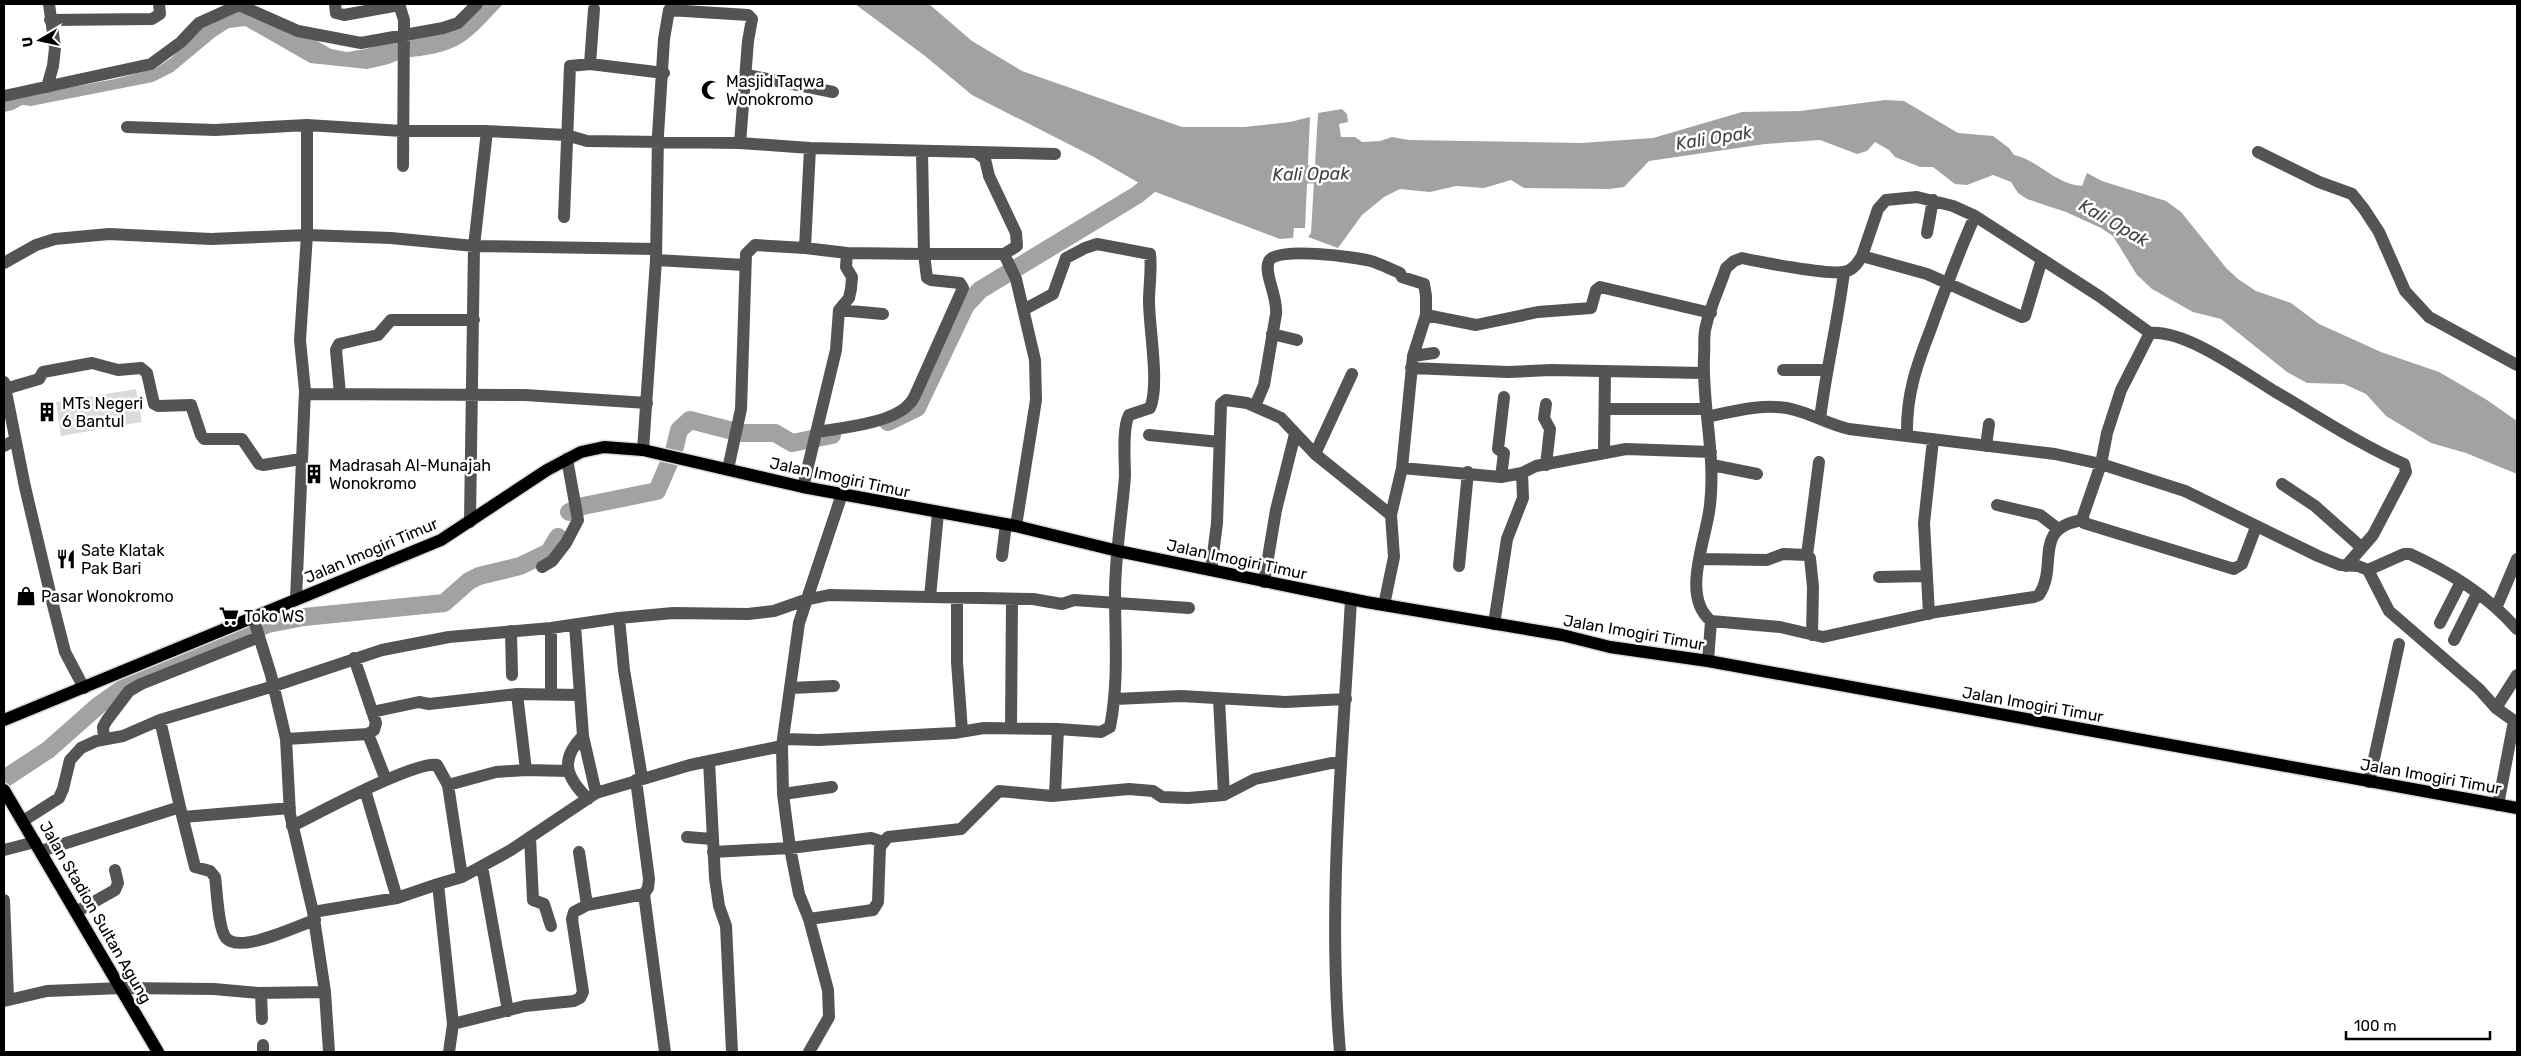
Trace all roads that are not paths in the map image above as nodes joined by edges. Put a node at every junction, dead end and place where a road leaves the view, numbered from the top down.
1 (49, 4) edge
2 (159, 4) edge
3 (335, 4) edge
4 (399, 4) edge
5 (477, 4) edge
6 (714, 8) edge
7 (594, 9) dead end
8 (50, 20) junction
9 (404, 37) junction
10 (590, 64) junction
11 (664, 72) junction
12 (746, 75) junction
13 (47, 87) junction
14 (833, 92) dead end
15 (4, 96) edge
16 (307, 126) junction
17 (127, 127) dead end
18 (402, 131) junction
19 (487, 131) junction
20 (566, 135) junction
21 (657, 142) junction
22 (740, 142) junction
23 (810, 148) junction
24 (922, 151) junction
25 (976, 152) junction
26 (2258, 152) dead end
27 (1055, 154) dead end
28 (403, 166) dead end
29 (1933, 200) junction
30 (1975, 216) junction
31 (564, 217) dead end
32 (1927, 232) dead end
33 (307, 235) junction
34 (474, 246) junction
35 (805, 248) junction
36 (847, 254) junction
37 (924, 254) junction
38 (656, 255) junction
39 (1862, 256) junction
40 (1006, 258) junction
41 (2042, 259) junction
42 (4, 263) edge
43 (744, 265) junction
44 (1844, 272) junction
45 (1946, 282) junction
46 (1025, 309) junction
47 (839, 310) junction
48 (1711, 313) junction
49 (883, 314) dead end
50 (1426, 315) junction
51 (474, 320) junction
52 (2150, 333) junction
53 (1272, 334) junction
54 (1297, 340) dead end
55 (1434, 353) dead end
56 (1412, 362) junction
57 (2517, 365) edge
58 (1783, 370) dead end
59 (1826, 370) junction
60 (1605, 372) junction
61 (1704, 373) junction
62 (1352, 374) dead end
63 (4, 386) edge
64 (305, 394) junction
65 (340, 394) junction
66 (471, 394) junction
67 (1504, 397) dead end
68 (647, 402) junction
69 (1546, 404) dead end
70 (1255, 406) junction
71 (1606, 410) junction
72 (1707, 413) junction
73 (1820, 419) junction
74 (1989, 424) dead end
75 (1295, 434) junction
76 (816, 435) junction
77 (1149, 435) dead end
78 (1907, 436) junction
79 (1933, 440) junction
80 (1219, 442) junction
81 (10, 443) edge
82 (1986, 446) junction
83 (643, 450) junction
84 (1711, 452) junction
85 (1604, 453) junction
86 (1316, 454) junction
87 (302, 459) junction
88 (567, 459) junction
89 (1819, 462) dead end
90 (2101, 464) junction
91 (1546, 465) junction
92 (1712, 465) junction
93 (1402, 468) junction
94 (728, 469) junction
95 (1468, 472) junction
96 (1522, 473) junction
97 (1757, 474) dead end
98 (1501, 477) junction
99 (2282, 484) dead end
100 (802, 487) junction
101 (842, 494) junction
102 (1996, 505) dead end
103 (938, 513) junction
104 (1391, 515) junction
105 (2083, 520) junction
106 (470, 522) junction
107 (1011, 525) junction
108 (2256, 527) junction
109 (2057, 528) junction
110 (2360, 549) junction
111 (1118, 551) junction
112 (1808, 555) junction
113 (1002, 556) dead end
114 (1699, 559) junction
115 (2517, 559) edge
116 (1459, 566) dead end
117 (2346, 566) junction
118 (542, 567) dead end
119 (1211, 570) junction
120 (2368, 570) junction
121 (1926, 576) junction
122 (1879, 577) dead end
123 (1264, 582) junction
124 (2461, 582) junction
125 (2477, 594) junction
126 (930, 597) junction
127 (957, 598) junction
128 (296, 599) junction
129 (1351, 599) junction
130 (805, 600) junction
131 (1012, 600) junction
132 (1115, 603) junction
133 (1384, 605) junction
134 (2496, 606) junction
135 (1189, 608) dead end
136 (1929, 614) junction
137 (619, 618) junction
138 (1710, 621) junction
139 (2440, 623) dead end
140 (1494, 624) junction
141 (575, 625) junction
142 (257, 628) junction
143 (551, 628) junction
144 (2517, 629) edge
145 (511, 631) junction
146 (1812, 635) junction
147 (2454, 640) dead end
148 (2399, 644) dead end
149 (354, 658) junction
150 (1708, 661) junction
151 (512, 675) dead end
152 (2517, 675) edge
153 (274, 686) junction
154 (834, 686) dead end
155 (84, 688) junction
156 (790, 688) junction
157 (517, 694) junction
158 (552, 695) junction
159 (580, 695) junction
160 (1346, 698) junction
161 (1115, 699) junction
162 (1219, 699) junction
163 (2500, 703) junction
164 (372, 712) junction
165 (4, 720) edge
166 (160, 720) junction
167 (2516, 722) edge
168 (1011, 728) junction
169 (1058, 729) junction
170 (962, 731) junction
171 (368, 734) junction
172 (583, 736) junction
173 (104, 739) junction
174 (286, 739) junction
175 (783, 743) junction
176 (709, 761) junction
177 (1341, 761) junction
178 (526, 770) junction
179 (568, 771) junction
180 (639, 779) junction
181 (386, 780) junction
182 (2369, 782) junction
183 (448, 785) junction
184 (832, 787) dead end
185 (4, 790) edge
186 (365, 790) junction
187 (783, 794) junction
188 (1224, 795) junction
189 (592, 796) junction
190 (1055, 796) junction
191 (2498, 805) junction
192 (290, 808) junction
193 (2517, 808) edge
194 (182, 812) junction
195 (23, 821) junction
196 (292, 826) junction
197 (530, 837) junction
198 (687, 837) dead end
199 (712, 838) junction
200 (883, 842) junction
201 (38, 846) junction
202 (790, 848) junction
203 (4, 850) edge
204 (579, 852) dead end
205 (713, 852) junction
206 (482, 866) junction
207 (115, 870) dead end
208 (462, 877) junction
209 (438, 884) junction
210 (644, 894) junction
211 (397, 898) junction
212 (4, 900) edge
213 (587, 905) junction
214 (76, 912) junction
215 (314, 916) junction
216 (809, 918) junction
217 (551, 926) dead end
218 (122, 988) junction
219 (325, 992) junction
220 (261, 993) junction
221 (6, 1000) edge
222 (508, 1011) junction
223 (262, 1019) dead end
224 (453, 1024) junction
225 (158, 1052) edge
226 (329, 1052) edge
227 (449, 1052) edge
228 (665, 1052) edge
229 (732, 1052) edge
230 (810, 1052) edge
231 (1340, 1052) edge

1 - 8 street
2 - 8 street
3 - 4 street
4 - 9 street
5 - 9 street
6 - 11 street
6 - 12 street
7 - 10 street
8 - 13 street
9 - 13 street
9 - 18 street
10 - 11 street
10 - 20 street
11 - 21 street
12 - 14 street
12 - 22 street
13 - 15 street
16 - 17 street
16 - 18 street
16 - 33 street
18 - 19 street
18 - 28 street
19 - 20 street
19 - 34 street
20 - 21 street
20 - 31 street
21 - 22 street
21 - 38 street
22 - 23 street
23 - 24 street
23 - 35 street
24 - 25 street
24 - 37 street
25 - 27 street
25 - 40 street
26 - 57 street
29 - 30 street
29 - 32 street
29 - 39 street
30 - 41 street
30 - 45 street
33 - 34 street
33 - 42 street
33 - 64 street
34 - 38 street
34 - 51 street
35 - 36 street
35 - 43 street
36 - 37 street
36 - 47 street
37 - 40 street
37 - 76 street
38 - 43 street
38 - 68 street
39 - 44 street
39 - 45 street
40 - 46 street
41 - 45 street
41 - 52 street
43 - 94 street
44 - 48 street
44 - 59 street
45 - 78 street
46 - 107 street
46 - 111 street
47 - 49 street
47 - 76 street
48 - 50 street
48 - 61 street
50 - 53 street
50 - 56 street
51 - 65 street
51 - 66 street
52 - 90 street
52 - 110 street
53 - 54 street
53 - 70 street
55 - 56 street
56 - 60 street
56 - 93 street
58 - 59 street
59 - 73 street
60 - 61 street
60 - 71 street
61 - 72 street
62 - 86 street
63 - 81 street
63 - 87 street
64 - 65 street
64 - 87 street
65 - 66 street
66 - 68 street
66 - 106 street
67 - 98 street
68 - 83 street
69 - 91 street
70 - 75 street
70 - 80 street
71 - 72 street
71 - 85 street
72 - 73 street
72 - 84 street
73 - 78 street
74 - 82 street
75 - 86 street
75 - 123 street
76 - 100 street
77 - 80 street
78 - 79 street
79 - 82 street
79 - 121 street
80 - 119 street
81 - 155 street
82 - 90 street
83 - 88 main road, Jalan Imogiri Timur
83 - 94 main road, Jalan Imogiri Timur
84 - 85 street
84 - 92 street
85 - 91 street
86 - 104 street
87 - 128 street
88 - 106 main road, Jalan Imogiri Timur
88 - 118 street
89 - 112 street
90 - 105 street
90 - 108 street
91 - 96 street
92 - 97 street
92 - 114 street
93 - 95 street
93 - 104 street
94 - 100 main road, Jalan Imogiri Timur
95 - 98 street
95 - 116 street
96 - 98 street
96 - 140 street
99 - 110 street
100 - 101 main road, Jalan Imogiri Timur
101 - 103 main road, Jalan Imogiri Timur
101 - 130 street
102 - 109 street
103 - 107 main road, Jalan Imogiri Timur
103 - 126 street
104 - 133 street
105 - 108 street
105 - 109 street
106 - 128 main road, Jalan Imogiri Timur
107 - 111 main road, Jalan Imogiri Timur
107 - 113 street
108 - 117 street
109 - 136 street
110 - 117 street
111 - 119 main road, Jalan Imogiri Timur
111 - 132 street
112 - 114 street
112 - 146 street
114 - 138 street
115 - 134 street
117 - 120 street
119 - 123 main road, Jalan Imogiri Timur
120 - 124 street
120 - 163 street
121 - 122 street
121 - 136 street
123 - 129 main road, Jalan Imogiri Timur
124 - 125 street
124 - 139 street
125 - 134 street
125 - 147 street
126 - 127 street
126 - 130 street
127 - 131 street
127 - 170 street
128 - 142 main road, Jalan Imogiri Timur
129 - 133 main road, Jalan Imogiri Timur
129 - 160 street
130 - 137 street
130 - 156 street
131 - 132 street
131 - 168 street
132 - 135 street
132 - 161 street
133 - 140 main road, Jalan Imogiri Timur
134 - 144 street
136 - 146 street
137 - 141 street
137 - 180 street
138 - 146 street
138 - 150 street
140 - 150 main road, Jalan Imogiri Timur
141 - 143 street
141 - 159 street
142 - 153 street
142 - 155 main road, Jalan Imogiri Timur
142 - 173 street
143 - 145 street
143 - 158 street
145 - 149 street
145 - 151 street
148 - 182 street
149 - 153 street
149 - 164 street
150 - 182 main road, Jalan Imogiri Timur
152 - 163 street
153 - 166 street
153 - 174 street
154 - 156 street
155 - 165 main road, Jalan Imogiri Timur
156 - 175 street
157 - 158 street
157 - 164 street
157 - 178 street
158 - 159 street
159 - 172 street
160 - 162 street
160 - 177 street
161 - 162 street
161 - 169 street
162 - 188 street
163 - 167 street
164 - 171 street
166 - 173 street
166 - 194 street
167 - 191 street
168 - 169 street
168 - 170 street
169 - 190 street
170 - 175 street
171 - 174 street
171 - 181 street
172 - 179 street
172 - 189 street
173 - 195 street
174 - 192 street
175 - 176 street
175 - 187 street
176 - 180 street
176 - 199 street
177 - 188 street
177 - 231 street
178 - 179 street
178 - 183 street
179 - 189 street
180 - 189 street
180 - 210 street
181 - 183 street
181 - 186 street
182 - 191 main road, Jalan Imogiri Timur
183 - 208 street
184 - 187 street
185 - 195 main road, Jalan Stadion Sultan Agung
186 - 196 street
186 - 211 street
187 - 202 street
188 - 190 street
189 - 197 street
190 - 200 street
191 - 193 main road, Jalan Imogiri Timur
192 - 194 street
192 - 196 street
194 - 201 street
194 - 215 street
195 - 201 main road, Jalan Stadion Sultan Agung
196 - 215 street
197 - 206 street
197 - 217 street
198 - 199 street
199 - 205 street
200 - 202 street
200 - 216 street
201 - 203 street
201 - 214 main road, Jalan Stadion Sultan Agung
202 - 205 street
202 - 216 street
204 - 213 street
205 - 229 street
206 - 208 street
206 - 222 street
207 - 214 street
208 - 209 street
209 - 211 street
209 - 224 street
210 - 213 street
210 - 228 street
211 - 215 street
212 - 221 street
213 - 222 street
214 - 218 main road, Jalan Stadion Sultan Agung
215 - 219 street
216 - 230 street
218 - 220 street
218 - 221 street
218 - 225 main road, Jalan Stadion Sultan Agung
219 - 220 street
219 - 226 street
220 - 223 street
222 - 224 street
224 - 227 street

